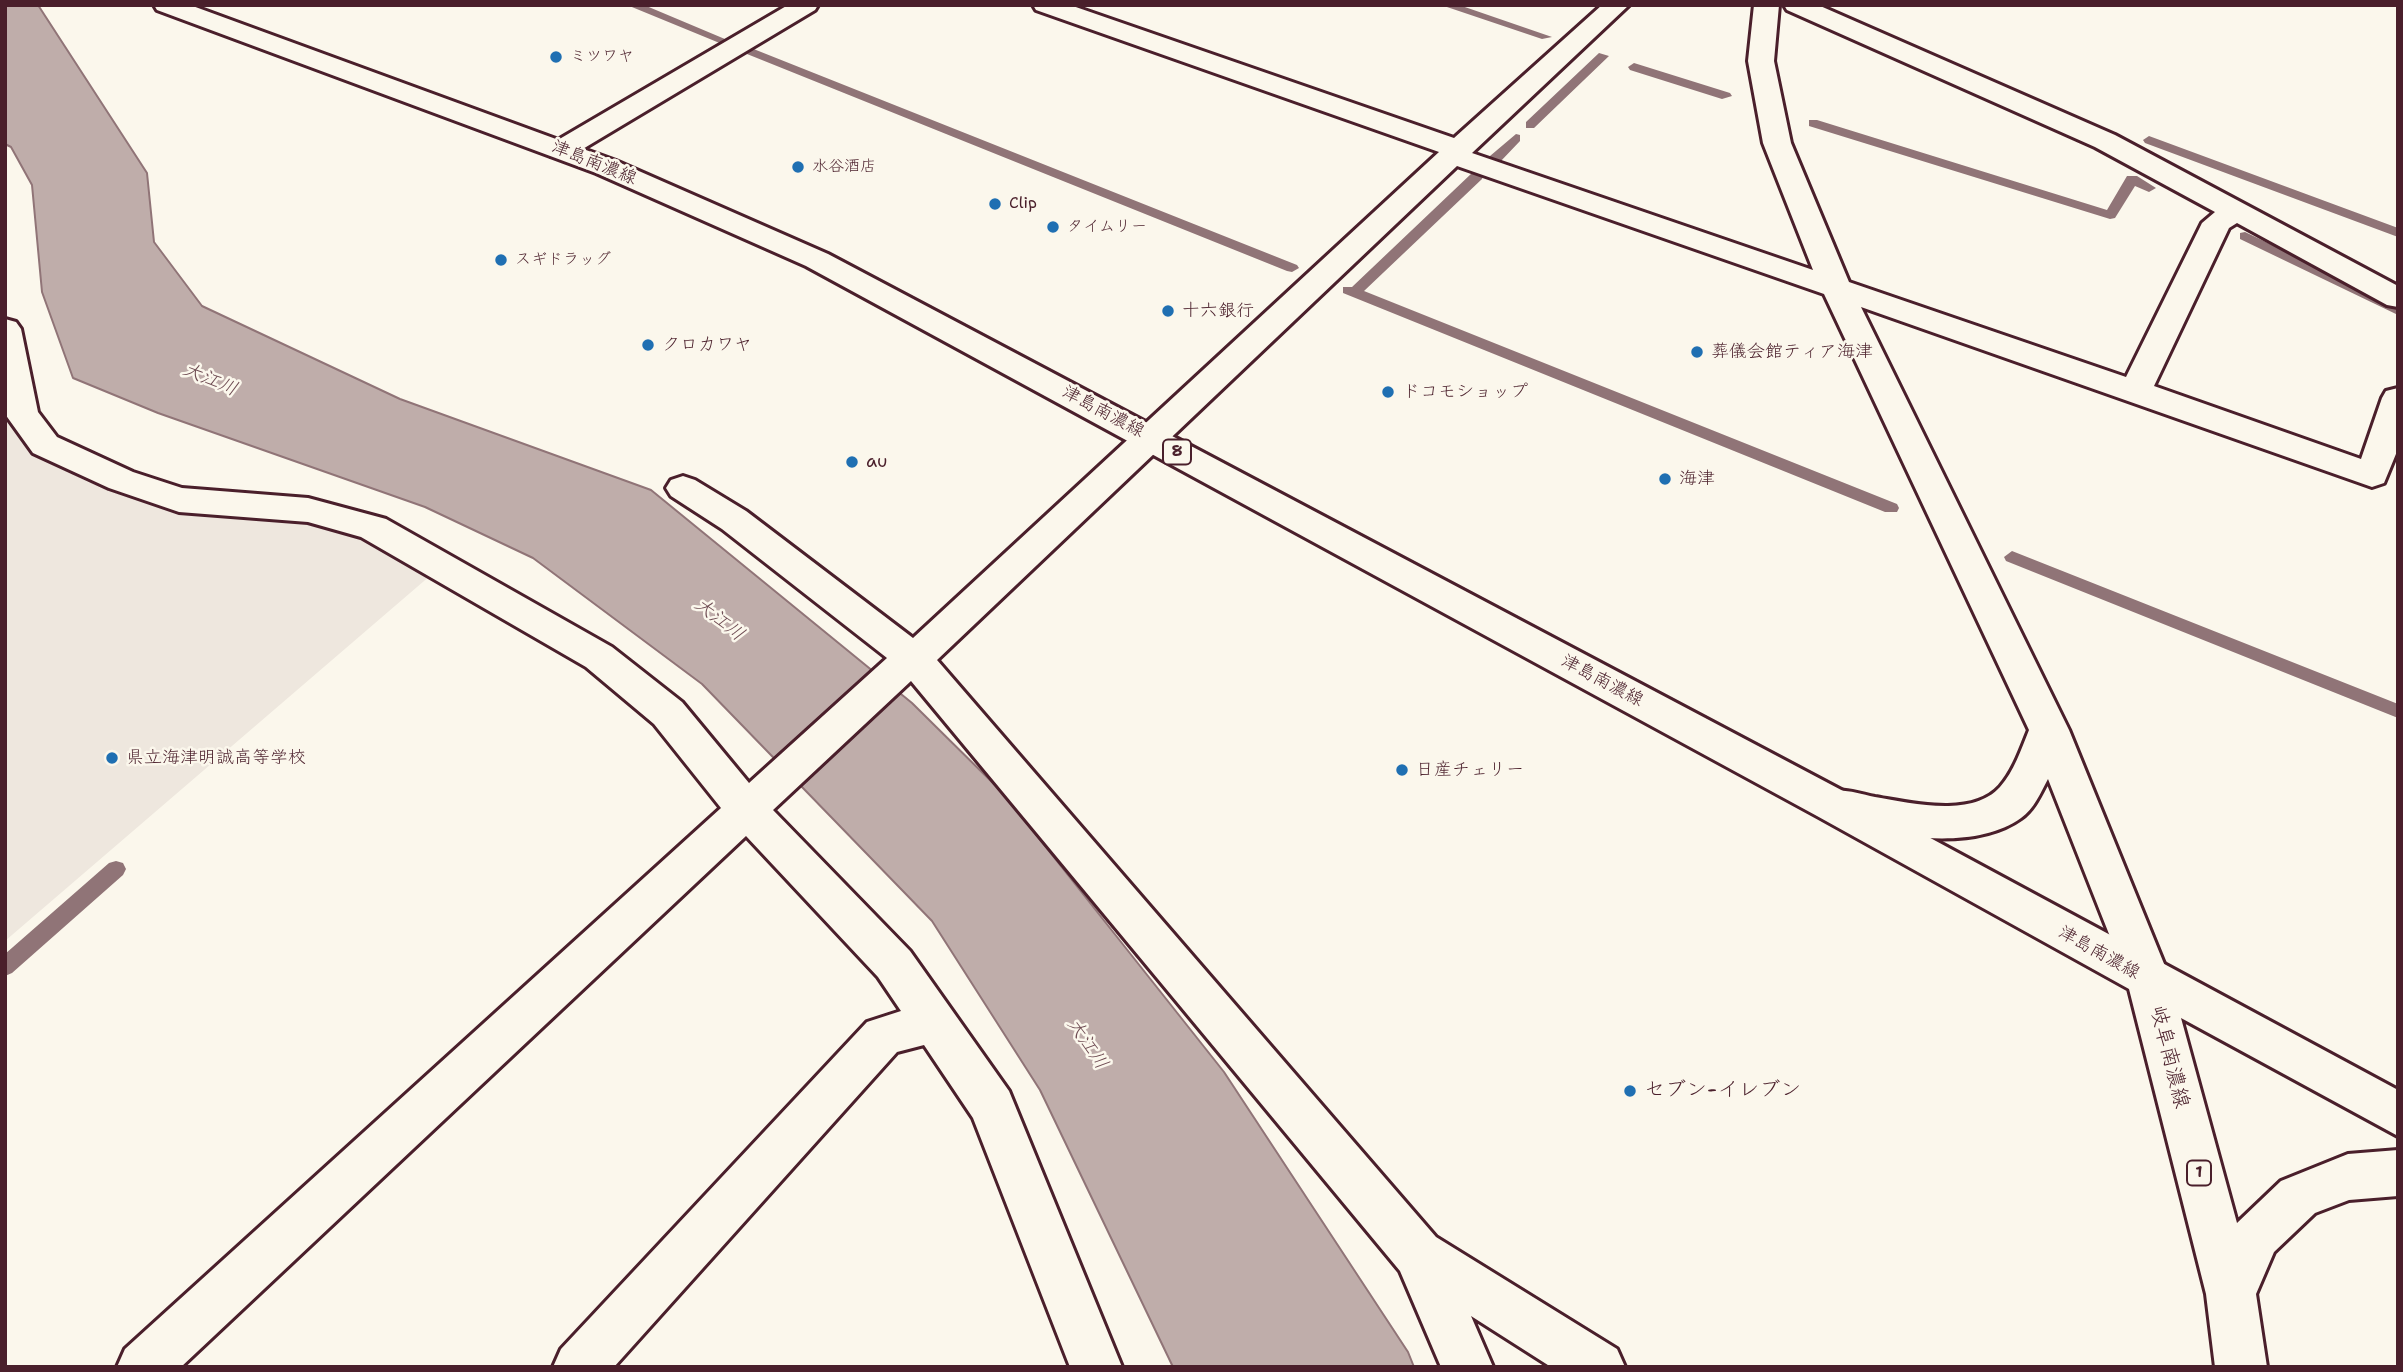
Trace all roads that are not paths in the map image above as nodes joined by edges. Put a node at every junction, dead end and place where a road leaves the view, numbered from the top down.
1 (166, 5) edge
2 (806, 5) edge
3 (1045, 5) edge
4 (1617, 5) edge
5 (1767, 5) edge
6 (1796, 5) edge
7 (561, 150) junction
8 (1457, 153) junction
9 (2236, 211) junction
10 (1836, 288) junction
11 (2398, 298) edge
12 (5, 330) edge
13 (2135, 391) junction
14 (2398, 398) edge
15 (1150, 438) junction
16 (683, 488) dead end
17 (906, 665) junction
18 (2049, 730) junction
19 (759, 799) junction
20 (1831, 804) junction
21 (2150, 981) junction
22 (935, 1022) junction
23 (2398, 1114) edge
24 (2398, 1173) edge
25 (1418, 1254) junction
26 (2231, 1294) junction
27 (143, 1367) edge
28 (579, 1367) edge
29 (1096, 1367) edge
30 (1466, 1367) edge
31 (1598, 1367) edge
32 (2241, 1367) edge

1 - 7 street, 津島南濃線 / 8
2 - 7 street
3 - 8 street
4 - 8 street
5 - 10 street
6 - 9 street
7 - 15 street, 津島南濃線 / 8
8 - 10 street
8 - 15 street
9 - 11 street
9 - 13 street
10 - 13 street
10 - 18 street
12 - 19 street
13 - 14 street
15 - 17 street
15 - 20 street, 津島南濃線 / 8
16 - 17 street
17 - 19 street
17 - 25 street
18 - 20 street
18 - 21 street
19 - 22 street
19 - 27 street
20 - 21 street, 津島南濃線 / 8
21 - 23 street, 岐阜南濃線
21 - 26 street, 岐阜南濃線 / 1
22 - 28 street
22 - 29 street
24 - 26 street
25 - 30 street
25 - 31 street
26 - 32 street, 岐阜南濃線 / 1

